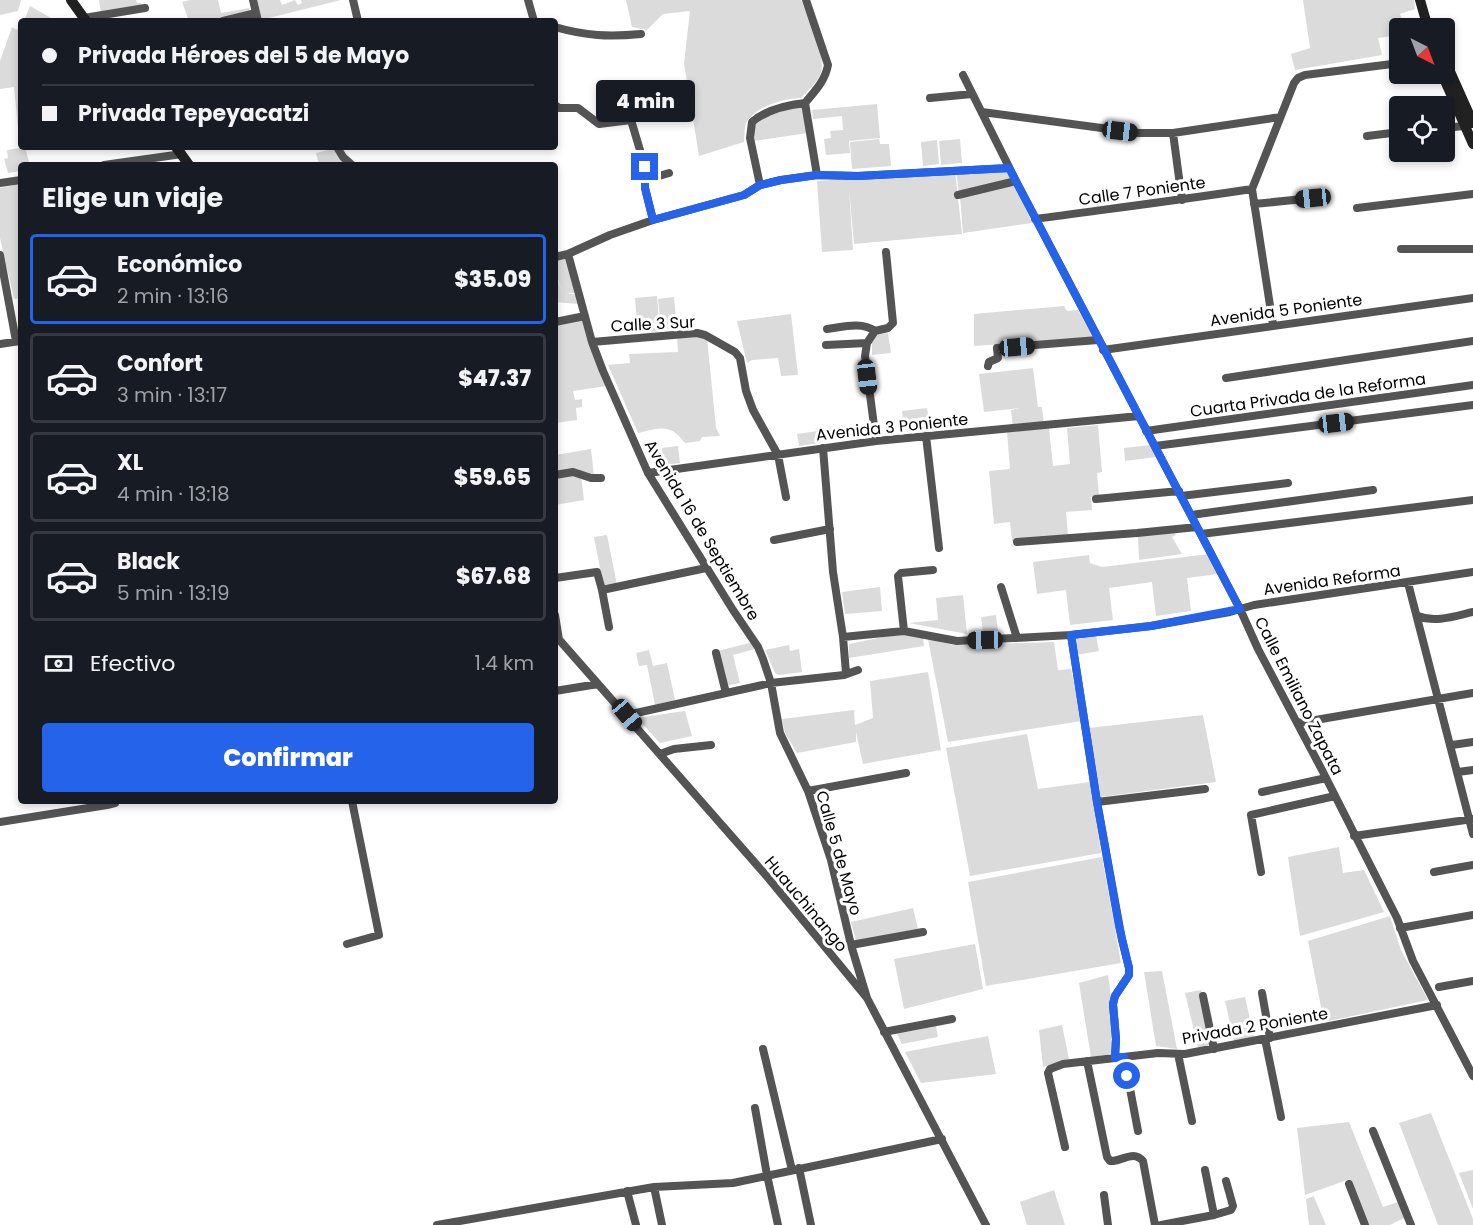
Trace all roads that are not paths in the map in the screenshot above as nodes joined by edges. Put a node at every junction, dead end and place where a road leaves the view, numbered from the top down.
1 (71, 0) edge
2 (253, 0) edge
3 (353, 0) edge
4 (528, 0) edge
5 (806, 0) edge
6 (1420, 0) edge
7 (145, 8) dead end
8 (257, 17) edge
9 (84, 18) edge
10 (90, 18) edge
11 (357, 18) edge
12 (533, 18) edge
13 (1425, 18) edge
14 (558, 28) edge
15 (641, 34) dead end
16 (1389, 64) edge
17 (963, 75) dead end
18 (1449, 84) edge
19 (1455, 84) edge
20 (972, 94) junction
21 (930, 98) dead end
22 (805, 103) junction
23 (558, 107) edge
24 (1466, 110) edge
25 (982, 112) junction
26 (1280, 117) junction
27 (1469, 124) edge
28 (1173, 133) junction
29 (1389, 133) edge
30 (1367, 136) dead end
31 (1473, 144) edge
32 (340, 150) edge
33 (179, 151) edge
34 (120, 162) edge
35 (349, 162) edge
36 (1009, 168) junction
37 (669, 172) dead end
38 (817, 175) junction
39 (18, 180) edge
40 (646, 180) junction
41 (1016, 181) junction
42 (0, 183) edge
43 (760, 185) junction
44 (1252, 189) junction
45 (1473, 194) edge
46 (958, 195) dead end
47 (1313, 198) dead end
48 (1182, 200) junction
49 (1254, 204) junction
50 (1357, 208) dead end
51 (1035, 219) junction
52 (653, 220) junction
53 (1401, 249) dead end
54 (1473, 249) edge
55 (886, 252) dead end
56 (568, 254) junction
57 (0, 255) edge
58 (558, 256) edge
59 (1, 267) edge
60 (1473, 298) edge
61 (585, 316) junction
62 (558, 321) edge
63 (1274, 325) junction
64 (827, 329) dead end
65 (875, 331) junction
66 (18, 333) edge
67 (1098, 340) junction
68 (18, 341) edge
69 (592, 342) junction
70 (1473, 342) edge
71 (867, 343) junction
72 (0, 344) edge
73 (826, 345) dead end
74 (1103, 350) junction
75 (988, 366) dead end
76 (1226, 378) dead end
77 (1473, 385) edge
78 (1473, 405) edge
79 (1139, 416) junction
80 (1146, 431) junction
81 (926, 436) junction
82 (876, 441) junction
83 (1155, 446) junction
84 (823, 448) junction
85 (778, 455) junction
86 (648, 473) junction
87 (558, 474) edge
88 (601, 478) dead end
89 (1288, 483) dead end
90 (1373, 490) dead end
91 (1180, 494) junction
92 (786, 497) dead end
93 (1096, 499) dead end
94 (1473, 500) edge
95 (1191, 515) junction
96 (830, 529) junction
97 (1199, 530) junction
98 (774, 540) dead end
99 (1017, 542) dead end
100 (939, 548) dead end
101 (706, 567) junction
102 (933, 570) dead end
103 (1473, 572) edge
104 (558, 578) edge
105 (1408, 583) junction
106 (1001, 586) dead end
107 (602, 590) junction
108 (1240, 609) junction
109 (1473, 612) edge
110 (1418, 616) junction
111 (609, 627) dead end
112 (904, 630) junction
113 (1071, 635) junction
114 (843, 637) junction
115 (558, 638) edge
116 (1017, 638) junction
117 (716, 652) dead end
118 (858, 670) dead end
119 (846, 673) junction
120 (771, 683) junction
121 (598, 684) junction
122 (558, 691) edge
123 (726, 693) junction
124 (1473, 693) edge
125 (1438, 699) junction
126 (627, 715) junction
127 (1298, 723) junction
128 (1473, 742) edge
129 (711, 745) dead end
130 (1452, 745) junction
131 (660, 754) junction
132 (1473, 770) edge
133 (1458, 772) junction
134 (906, 773) dead end
135 (1326, 778) junction
136 (1205, 789) dead end
137 (808, 791) junction
138 (1262, 792) dead end
139 (1335, 796) junction
140 (1469, 801) edge
141 (1097, 802) junction
142 (111, 804) edge
143 (353, 804) edge
144 (1471, 819) edge
145 (0, 822) edge
146 (1473, 834) edge
147 (1354, 836) junction
148 (1473, 865) edge
149 (1261, 872) dead end
150 (1434, 872) dead end
151 (1473, 915) edge
152 (1400, 928) junction
153 (923, 932) dead end
154 (347, 944) dead end
155 (851, 945) junction
156 (1473, 981) edge
157 (1439, 987) dead end
158 (1262, 993) dead end
159 (1203, 996) dead end
160 (867, 998) junction
161 (1437, 1005) junction
162 (952, 1019) dead end
163 (884, 1032) junction
164 (1268, 1038) junction
165 (763, 1049) dead end
166 (1214, 1049) junction
167 (1178, 1054) junction
168 (1119, 1058) junction
169 (1087, 1061) junction
170 (1473, 1076) edge
171 (755, 1108) dead end
172 (1281, 1117) dead end
173 (1192, 1121) dead end
174 (1137, 1131) dead end
175 (1374, 1131) dead end
176 (942, 1139) junction
177 (1065, 1147) dead end
178 (796, 1169) junction
179 (1205, 1170) dead end
180 (767, 1175) junction
181 (1226, 1181) dead end
182 (1349, 1184) dead end
183 (654, 1187) junction
184 (627, 1191) junction
185 (1104, 1196) dead end
186 (1214, 1215) junction
187 (437, 1225) edge
188 (636, 1225) edge
189 (663, 1225) edge
190 (778, 1225) edge
191 (811, 1225) edge
192 (986, 1225) edge
193 (1108, 1225) edge
194 (1155, 1225) edge
195 (1161, 1225) edge
196 (1365, 1225) edge
197 (1411, 1225) edge

1 - 9 main road
2 - 8 street
3 - 11 street
4 - 12 street
5 - 22 street
6 - 13 main road
7 - 10 street
14 - 15 street
16 - 26 street
17 - 20 street, Calle Emiliano Zapata
18 - 24 main road
19 - 24 main road
20 - 21 street
20 - 25 street, Calle Emiliano Zapata
22 - 38 street
22 - 43 street
23 - 40 street
24 - 27 main road
25 - 28 street
25 - 36 street, Calle Emiliano Zapata
26 - 28 street
26 - 44 street
27 - 31 main road
28 - 48 street
29 - 30 street
32 - 35 street
33 - 34 street
36 - 38 street
36 - 41 street, Calle Emiliano Zapata
37 - 40 street
38 - 43 street
39 - 42 street
40 - 52 street
41 - 46 street
41 - 51 street, Calle Emiliano Zapata
43 - 52 street
44 - 48 street, Calle 7 Poniente
44 - 49 street
45 - 50 street
47 - 49 street
48 - 51 street, Calle 7 Poniente
49 - 63 street
51 - 67 street, Calle Emiliano Zapata
52 - 56 street
53 - 54 street
55 - 65 street
56 - 58 street
56 - 61 street, Avenida 16 de Septiembre
57 - 59 street
59 - 66 street
60 - 63 street, Avenida 5 Poniente
61 - 62 street
61 - 69 street, Avenida 16 de Septiembre
63 - 74 street, Avenida 5 Poniente
64 - 65 street
65 - 71 street
67 - 74 street, Calle Emiliano Zapata
67 - 75 street
68 - 72 street
69 - 85 street, Calle 3 Sur
69 - 86 street, Avenida 16 de Septiembre
70 - 76 street
71 - 73 street
71 - 82 street
74 - 79 street, Calle Emiliano Zapata
77 - 80 street, Cuarta Privada de la Reforma
78 - 83 street
79 - 80 street, Calle Emiliano Zapata
79 - 81 street, Avenida 3 Poniente
80 - 83 street, Calle Emiliano Zapata
81 - 82 street, Avenida 3 Poniente
81 - 100 street
82 - 84 street, Avenida 3 Poniente
83 - 91 street, Calle Emiliano Zapata
84 - 85 street, Avenida 3 Poniente
84 - 96 street
85 - 86 street, Avenida 3 Poniente
85 - 92 street, Calle 3 Sur
86 - 101 street, Avenida 16 de Septiembre
87 - 88 street
89 - 91 street
90 - 95 street
91 - 93 street
91 - 95 street, Calle Emiliano Zapata
94 - 97 street
95 - 97 street, Calle Emiliano Zapata
96 - 98 street
96 - 114 street
97 - 99 street
97 - 108 street, Calle Emiliano Zapata
101 - 107 street
101 - 120 street, Avenida 16 de Septiembre
102 - 112 street
103 - 105 street, Avenida Reforma
104 - 107 street
105 - 108 street, Avenida Reforma
105 - 110 street
106 - 116 street
107 - 111 street
108 - 113 street, Avenida Reforma
108 - 127 street, Calle Emiliano Zapata
109 - 110 street
110 - 125 street
112 - 114 street, Avenida Reforma
112 - 116 street, Avenida Reforma
113 - 116 street, Avenida Reforma
113 - 141 street
114 - 119 street
115 - 121 street, Huauchinango
117 - 123 street
118 - 119 street
119 - 120 street
120 - 123 street
120 - 137 street, Calle 5 de Mayo
121 - 122 street
121 - 126 street, Huauchinango
123 - 126 street
124 - 125 street
125 - 127 street
125 - 130 street
126 - 131 street, Huauchinango
127 - 135 street, Calle Emiliano Zapata
128 - 130 street
129 - 131 street
130 - 133 street
131 - 160 street, Huauchinango
132 - 133 street
133 - 140 street
134 - 137 street
135 - 138 street
135 - 139 street, Calle Emiliano Zapata
136 - 141 street
137 - 155 street, Calle 5 de Mayo
139 - 147 street, Calle Emiliano Zapata
139 - 149 street
140 - 144 street
141 - 168 street
142 - 145 street
143 - 154 street
144 - 146 street
144 - 147 street
147 - 152 street, Calle Emiliano Zapata
148 - 150 street
151 - 152 street
152 - 161 street, Calle Emiliano Zapata
153 - 155 street
155 - 160 street, Calle 5 de Mayo
156 - 157 street
158 - 164 street
159 - 166 street
160 - 163 street, Huauchinango
161 - 164 street, Privada 2 Poniente
161 - 170 street, Calle Emiliano Zapata
162 - 163 street
163 - 176 street, Huauchinango
164 - 166 street, Privada 2 Poniente
164 - 172 street
165 - 178 street
166 - 167 street, Privada 2 Poniente
167 - 168 street, Privada 2 Poniente
167 - 173 street
168 - 169 street, Privada 2 Poniente
168 - 174 street
169 - 177 street, Privada 2 Poniente
169 - 194 street
171 - 180 street
175 - 197 street
176 - 178 street
176 - 192 street, Huauchinango
178 - 180 street
178 - 191 street
179 - 186 street
180 - 183 street
180 - 190 street
181 - 186 street
182 - 196 street
183 - 184 street
183 - 189 street
184 - 187 street
184 - 188 street
185 - 193 street
186 - 195 street

